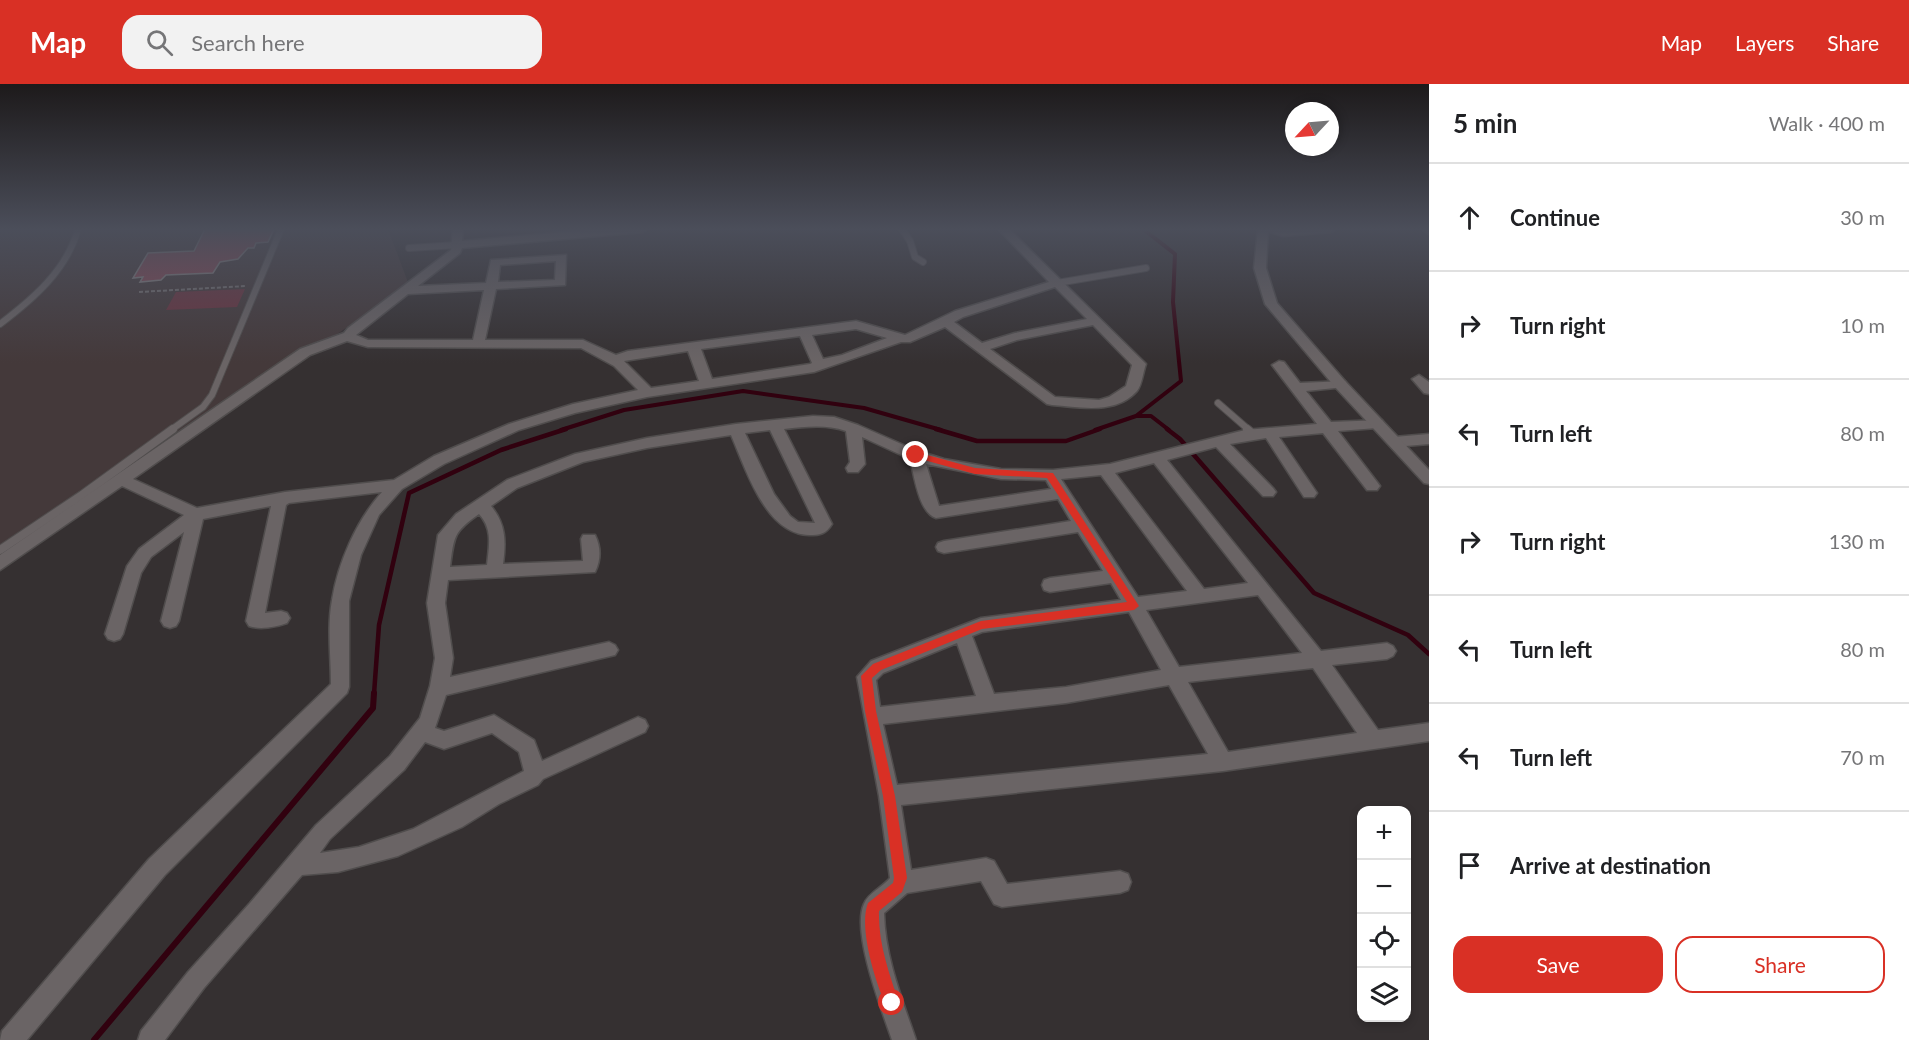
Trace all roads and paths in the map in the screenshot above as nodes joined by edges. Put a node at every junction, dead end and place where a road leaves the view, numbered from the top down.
1 (54, 274) edge
2 (262, 274) edge
3 (429, 274) edge
4 (493, 274) edge
5 (561, 274) edge
6 (1048, 274) edge
7 (1113, 274) edge
8 (1262, 274) edge
9 (1268, 274) edge
10 (1057, 283) junction
11 (257, 285) junction
12 (491, 286) junction
13 (408, 290) junction
14 (139, 292) dead end
15 (1096, 321) junction
16 (946, 322) junction
17 (0, 324) edge
18 (805, 332) junction
19 (349, 336) junction
20 (900, 338) junction
21 (478, 344) junction
22 (693, 346) junction
23 (979, 348) junction
24 (614, 360) junction
25 (819, 364) junction
26 (1279, 364) dead end
27 (1419, 379) dead end
28 (707, 384) junction
29 (1340, 384) junction
30 (1296, 388) junction
31 (1429, 390) edge
32 (646, 393) junction
33 (1218, 403) dead end
34 (1377, 423) junction
35 (774, 424) junction
36 (854, 428) junction
37 (1326, 428) junction
38 (736, 429) junction
39 (1269, 432) junction
40 (1253, 434) junction
41 (1429, 439) edge
42 (1398, 441) junction
43 (1220, 442) junction
44 (916, 455) junction
45 (1158, 458) junction
46 (853, 468) dead end
47 (1104, 470) junction
48 (1429, 470) edge
49 (1050, 475) junction
50 (122, 480) junction
51 (398, 485) junction
52 (1372, 486) dead end
53 (1268, 492) dead end
54 (1061, 493) junction
55 (1310, 493) dead end
56 (285, 498) junction
57 (480, 506) junction
58 (196, 514) junction
59 (1082, 525) junction
60 (589, 539) dead end
61 (944, 548) dead end
62 (0, 550) edge
63 (0, 564) edge
64 (494, 571) junction
65 (440, 574) junction
66 (1115, 576) junction
67 (1050, 585) dead end
68 (1262, 588) junction
69 (1200, 596) junction
70 (1134, 606) junction
71 (280, 618) dead end
72 (170, 621) dead end
73 (962, 633) junction
74 (114, 634) dead end
75 (609, 650) dead end
76 (1387, 651) dead end
77 (1317, 659) junction
78 (1174, 676) junction
79 (439, 688) junction
80 (988, 703) junction
81 (872, 717) junction
82 (638, 726) dead end
83 (421, 731) junction
84 (1429, 732) edge
85 (1373, 740) junction
86 (1223, 762) junction
87 (536, 771) junction
88 (889, 796) junction
89 (297, 864) junction
90 (1120, 882) dead end
91 (899, 883) junction
92 (11, 1040) edge
93 (150, 1040) edge
94 (904, 1040) edge

1 - 17 lane
2 - 11 lane
3 - 13 street
4 - 12 street
5 - 12 street
6 - 10 street
7 - 10 lane
8 - 29 street
9 - 42 street
10 - 15 street
10 - 16 street
11 - 14 path
11 - 62 lane
12 - 13 street
12 - 21 street
13 - 19 street
15 - 23 street
15 - 23 street
16 - 20 street
16 - 23 street
18 - 20 street
18 - 22 street
18 - 25 street
19 - 21 street
19 - 50 street
20 - 25 street
21 - 24 street
22 - 24 street
22 - 28 street
24 - 32 street
25 - 28 street
26 - 30 street
27 - 31 street
28 - 32 street
29 - 30 street
29 - 34 street
30 - 37 street
32 - 51 street
33 - 40 lane
34 - 37 street
34 - 42 street
35 - 36 street
35 - 38 street
35 - 38 street
36 - 44 street
36 - 46 street
37 - 39 street
37 - 52 street
38 - 57 street
39 - 40 street
39 - 55 street
40 - 43 street
41 - 42 street
42 - 48 street
43 - 45 street
43 - 53 street
44 - 49 street
44 - 54 street
45 - 47 street
45 - 68 street
47 - 49 street
47 - 69 street
49 - 54 street
50 - 58 street
50 - 63 street
51 - 56 street
51 - 92 street
54 - 59 street
56 - 58 street
56 - 71 street
57 - 64 street
57 - 65 street
58 - 72 street
58 - 74 street
59 - 61 street
59 - 66 street
60 - 64 street
64 - 65 street
65 - 79 street
66 - 67 street
66 - 70 street
68 - 69 street
68 - 77 street
69 - 70 street
70 - 73 street
70 - 78 street
73 - 80 street
73 - 81 street
75 - 79 street
76 - 77 street
77 - 78 street
77 - 85 street
78 - 80 street
78 - 86 street
79 - 83 street
80 - 81 street
81 - 88 street
82 - 87 street
83 - 87 street
83 - 89 street
84 - 85 street
85 - 86 street
86 - 88 street
87 - 89 street
88 - 91 street
89 - 93 street
90 - 91 street
91 - 94 street

